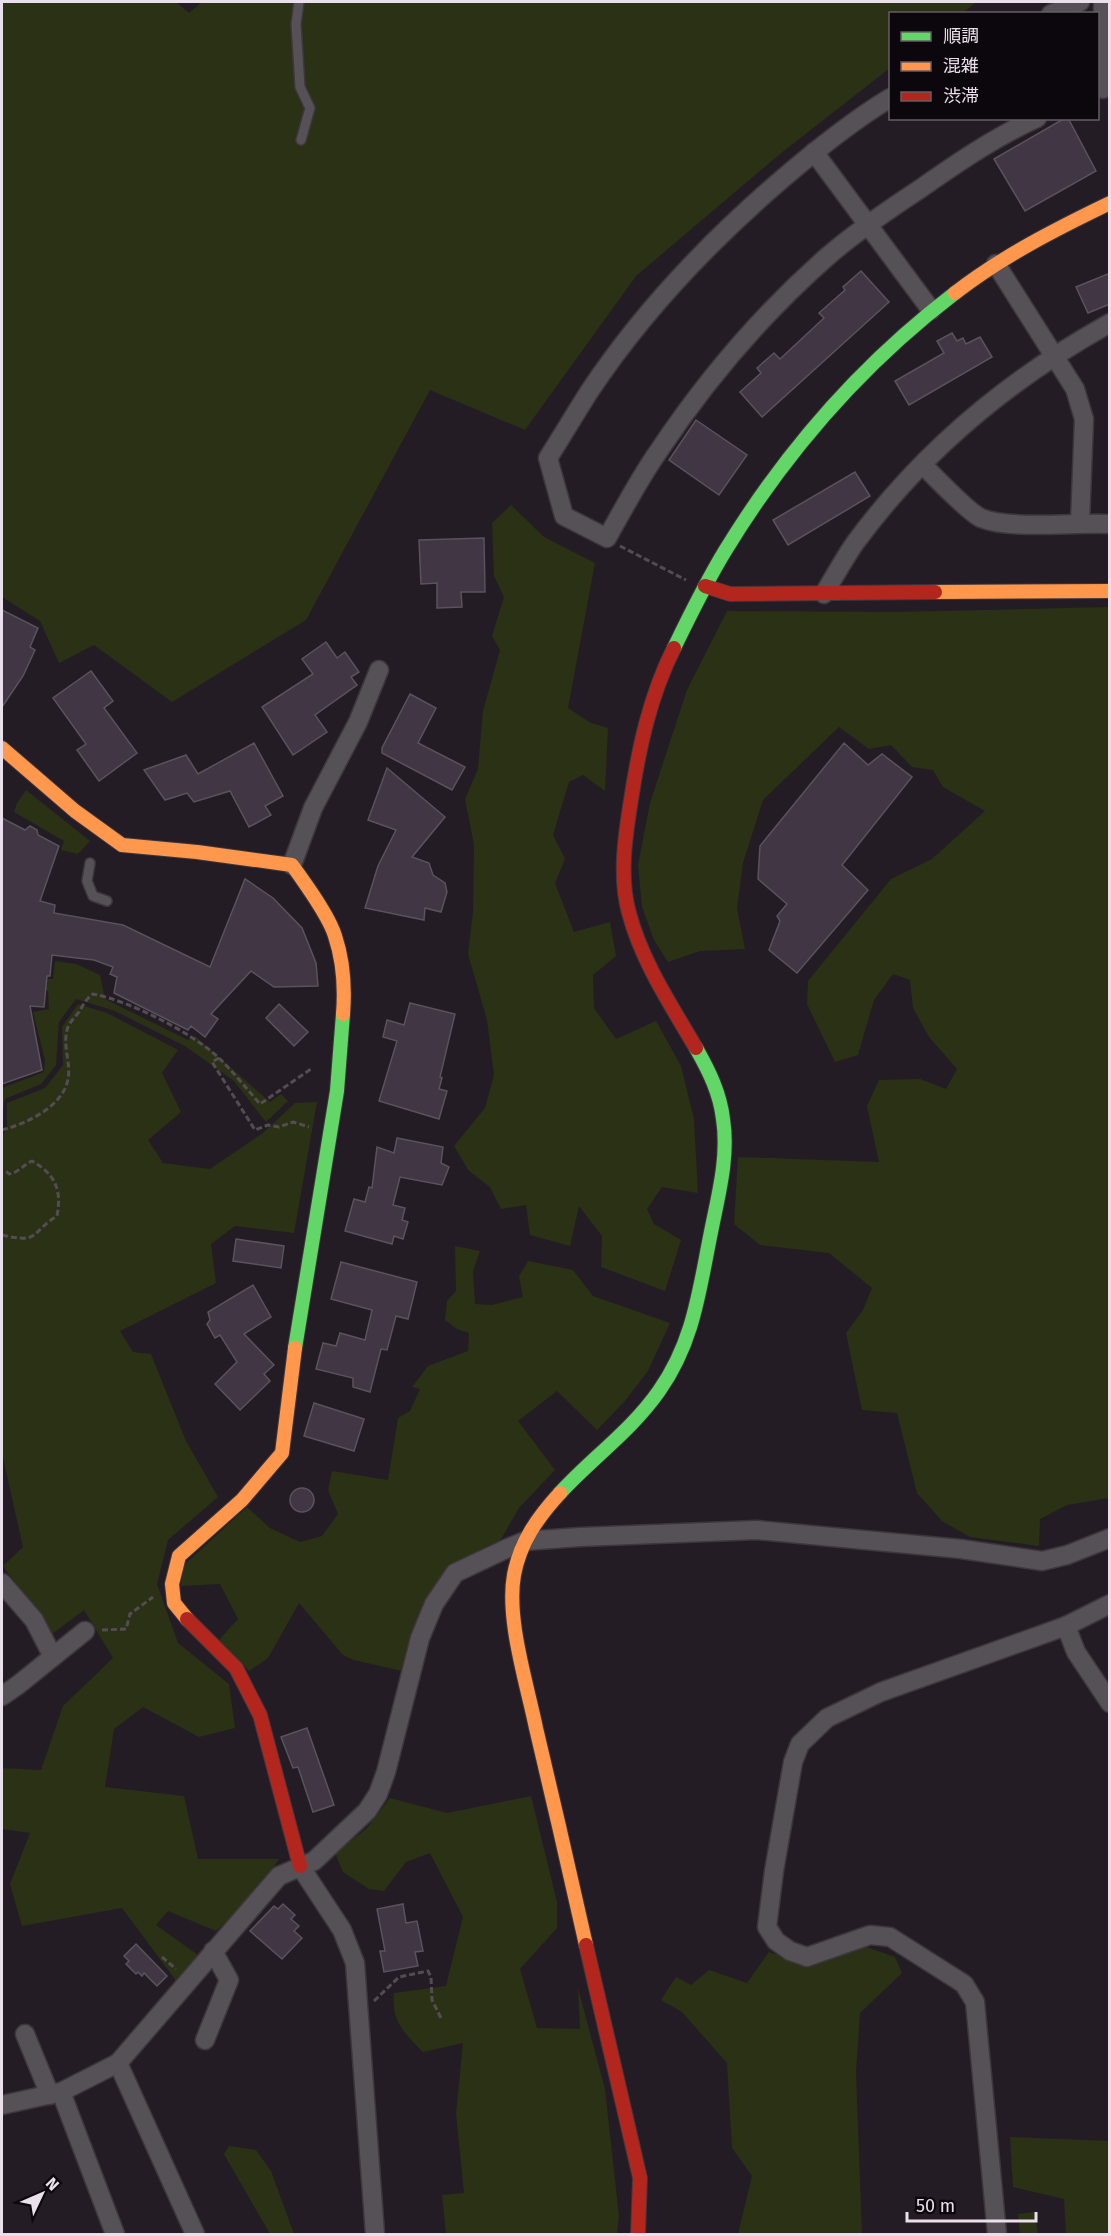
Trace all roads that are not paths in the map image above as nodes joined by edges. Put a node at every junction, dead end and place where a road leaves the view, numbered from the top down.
1 (299, 2) edge
2 (1080, 2) edge
3 (1103, 2) edge
4 (1055, 12) edge
5 (1103, 90) edge
6 (889, 99) edge
7 (1033, 120) edge
8 (301, 140) dead end
9 (814, 152) junction
10 (1110, 203) edge
11 (867, 225) junction
12 (996, 264) junction
13 (931, 310) junction
14 (1110, 323) edge
15 (1054, 355) junction
16 (923, 465) junction
17 (1080, 523) junction
18 (1110, 524) edge
19 (705, 586) junction
20 (1110, 591) edge
21 (824, 594) junction
22 (379, 670) dead end
23 (2, 748) edge
24 (90, 863) dead end
25 (292, 865) junction
26 (107, 901) dead end
27 (1110, 1538) edge
28 (525, 1541) junction
29 (2, 1583) edge
30 (1110, 1604) edge
31 (1066, 1626) junction
32 (85, 1631) road end
33 (53, 1657) junction
34 (2, 1696) edge
35 (1110, 1703) edge
36 (300, 1866) junction
37 (213, 1951) junction
38 (25, 2034) dead end
39 (205, 2040) dead end
40 (118, 2063) junction
41 (56, 2094) junction
42 (2, 2105) edge
43 (116, 2235) edge
44 (195, 2235) edge
45 (375, 2235) edge
46 (638, 2235) edge
47 (997, 2235) edge

1 - 8 lane
2 - 4 street
3 - 5 street
6 - 9 street
7 - 11 street
9 - 11 street
9 - 11 street
10 - 12 street
11 - 13 street
12 - 13 street
12 - 15 street
13 - 19 street
14 - 15 street
15 - 16 street
15 - 17 street
16 - 17 street
16 - 21 street
17 - 18 street
19 - 21 street
19 - 28 street
20 - 21 street
22 - 25 street
23 - 25 street
24 - 26 lane
25 - 36 street
27 - 28 street
28 - 36 street
28 - 46 street
29 - 33 street
30 - 31 street
31 - 35 street
31 - 47 street
32 - 33 street
33 - 34 street
36 - 37 street
36 - 45 street
37 - 39 street
37 - 40 street
38 - 41 street
40 - 41 street
40 - 44 street
41 - 42 street
41 - 43 street

